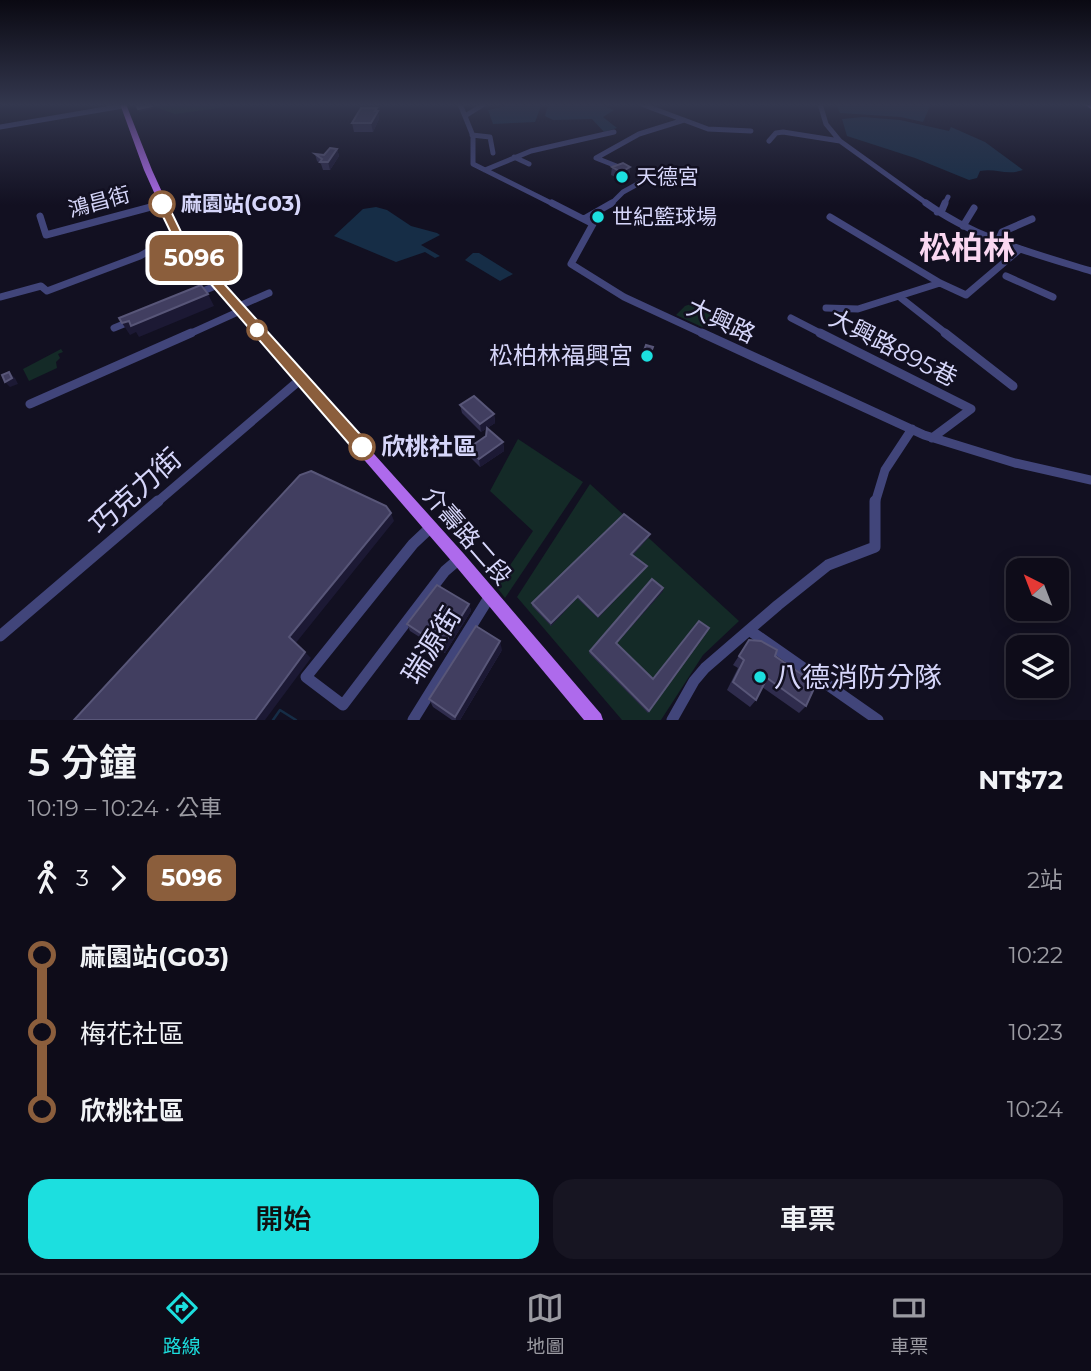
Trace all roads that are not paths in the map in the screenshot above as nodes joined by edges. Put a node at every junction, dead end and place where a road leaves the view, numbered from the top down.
1 (136, 138) edge
2 (472, 138) edge
3 (490, 138) edge
4 (590, 138) edge
5 (633, 138) edge
6 (772, 138) edge
7 (818, 138) edge
8 (837, 138) edge
9 (769, 141) dead end
10 (840, 141) junction
11 (493, 153) dead end
12 (514, 158) junction
13 (529, 164) dead end
14 (619, 167) edge
15 (485, 170) junction
16 (643, 181) dead end
17 (948, 197) dead end
18 (162, 204) junction
19 (974, 208) dead end
20 (937, 212) junction
21 (40, 215) dead end
22 (830, 217) dead end
23 (584, 219) junction
24 (1032, 219) dead end
25 (963, 226) junction
26 (177, 235) junction
27 (999, 241) junction
28 (1020, 249) junction
29 (1091, 271) edge
30 (1006, 276) dead end
31 (940, 283) junction
32 (218, 285) junction
33 (269, 293) dead end
34 (192, 296) edge
35 (0, 297) edge
36 (1053, 297) dead end
37 (901, 298) junction
38 (826, 308) dead end
39 (238, 309) junction
40 (140, 317) edge
41 (791, 318) dead end
42 (114, 328) dead end
43 (301, 379) junction
44 (1013, 386) dead end
45 (30, 404) dead end
46 (912, 429) junction
47 (932, 438) junction
48 (1091, 480) edge
49 (431, 527) junction
50 (459, 559) junction
51 (490, 596) junction
52 (749, 630) junction
53 (0, 636) edge
54 (592, 718) edge
55 (413, 720) edge
56 (672, 720) edge
57 (878, 720) edge

1 - 18 main road, 介壽路二段
2 - 15 street
3 - 11 street
4 - 12 street
5 - 14 street
6 - 9 street
7 - 10 street
8 - 10 street
10 - 20 street
12 - 13 street
12 - 15 street
15 - 23 street
16 - 23 street
17 - 20 street
18 - 21 street, 鴻昌街
18 - 26 main road, 介壽路二段
19 - 25 street
20 - 25 street
22 - 31 street
23 - 46 street, 大興路
24 - 27 street
25 - 27 street
26 - 32 main road, 介壽路二段
26 - 35 street
27 - 28 street
28 - 29 street
28 - 31 street
30 - 36 street
31 - 37 street
32 - 34 street
32 - 39 main road, 介壽路二段
33 - 39 street
37 - 38 street
37 - 44 street
39 - 43 main road, 介壽路二段
39 - 45 street
40 - 42 street
41 - 47 street, 大興路895巷
43 - 49 main road, 介壽路二段
43 - 53 street, 巧克力街
46 - 47 street, 大興路
46 - 52 street
47 - 48 street, 大興路
49 - 50 main road, 介壽路二段
49 - 50 street
50 - 51 main road, 介壽路二段
51 - 54 main road, 介壽路二段
51 - 55 street, 瑞源街
52 - 56 street
52 - 57 street

